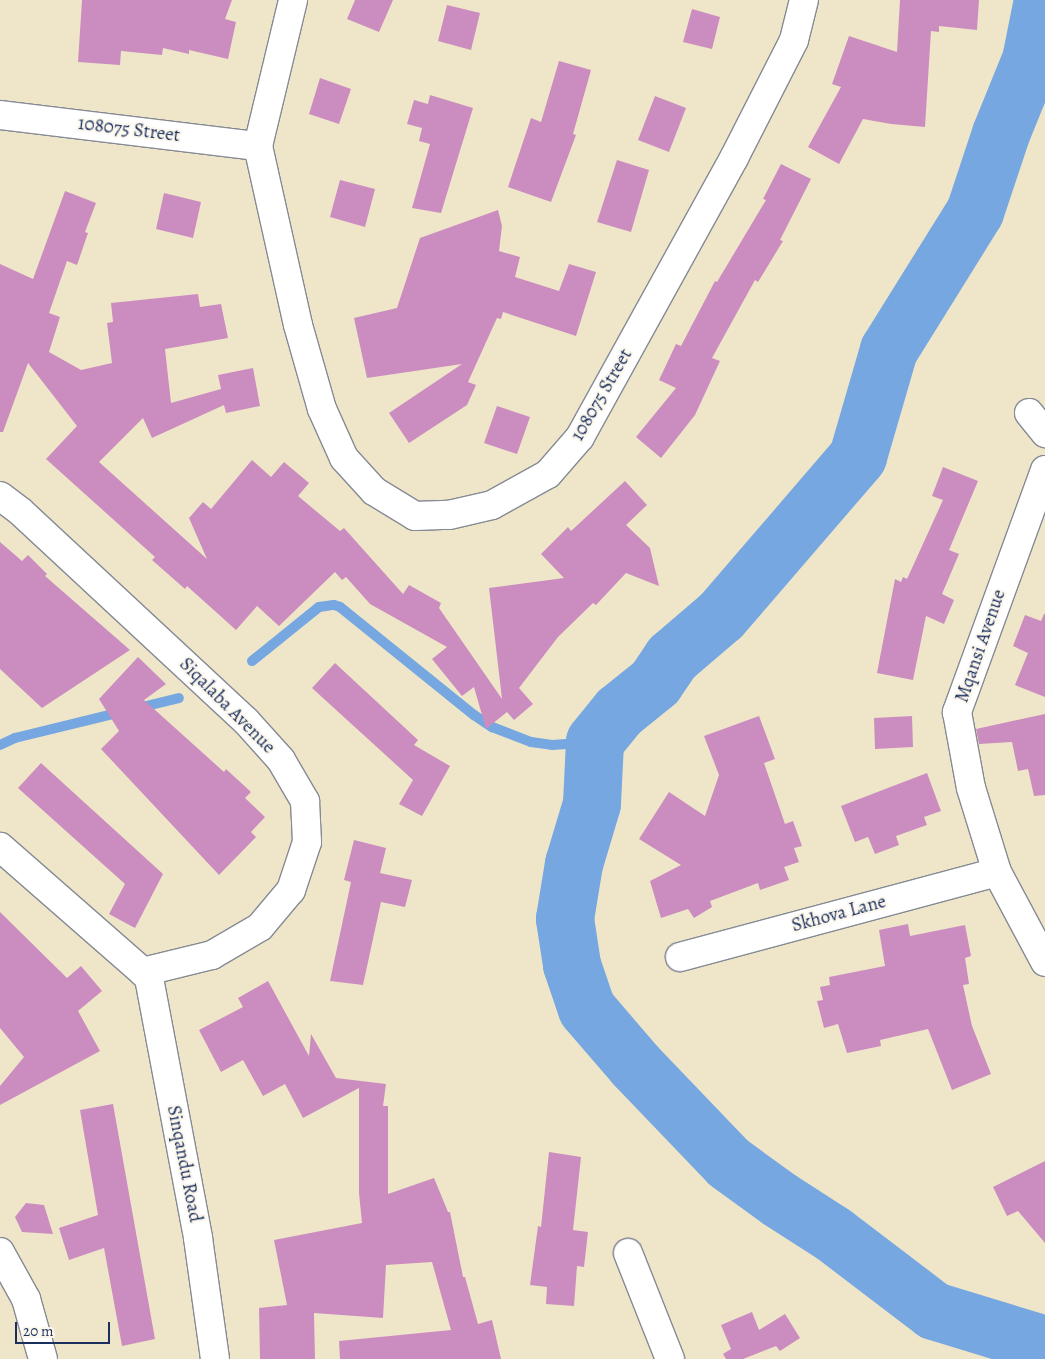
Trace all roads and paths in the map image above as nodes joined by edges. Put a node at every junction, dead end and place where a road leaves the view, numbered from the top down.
1 (293, 0) edge
2 (804, 0) edge
3 (0, 115) edge
4 (258, 146) junction
5 (1045, 470) edge
6 (0, 496) edge
7 (0, 847) edge
8 (997, 872) junction
9 (680, 957) dead end
10 (1045, 962) edge
11 (143, 972) junction
12 (0, 1252) edge
13 (628, 1253) dead end
14 (43, 1359) edge
15 (215, 1359) edge
16 (670, 1359) edge

1 - 4 street, 108075 Street
2 - 4 street, 108075 Street
3 - 4 street, 108075 Street
5 - 8 street, Mqansi Avenue
6 - 11 street, Siqalaba Avenue
7 - 11 street
8 - 9 street, Skhova Lane
8 - 10 street, Mqansi Avenue
11 - 15 street, Sinqandu Road
12 - 14 street
13 - 16 street

